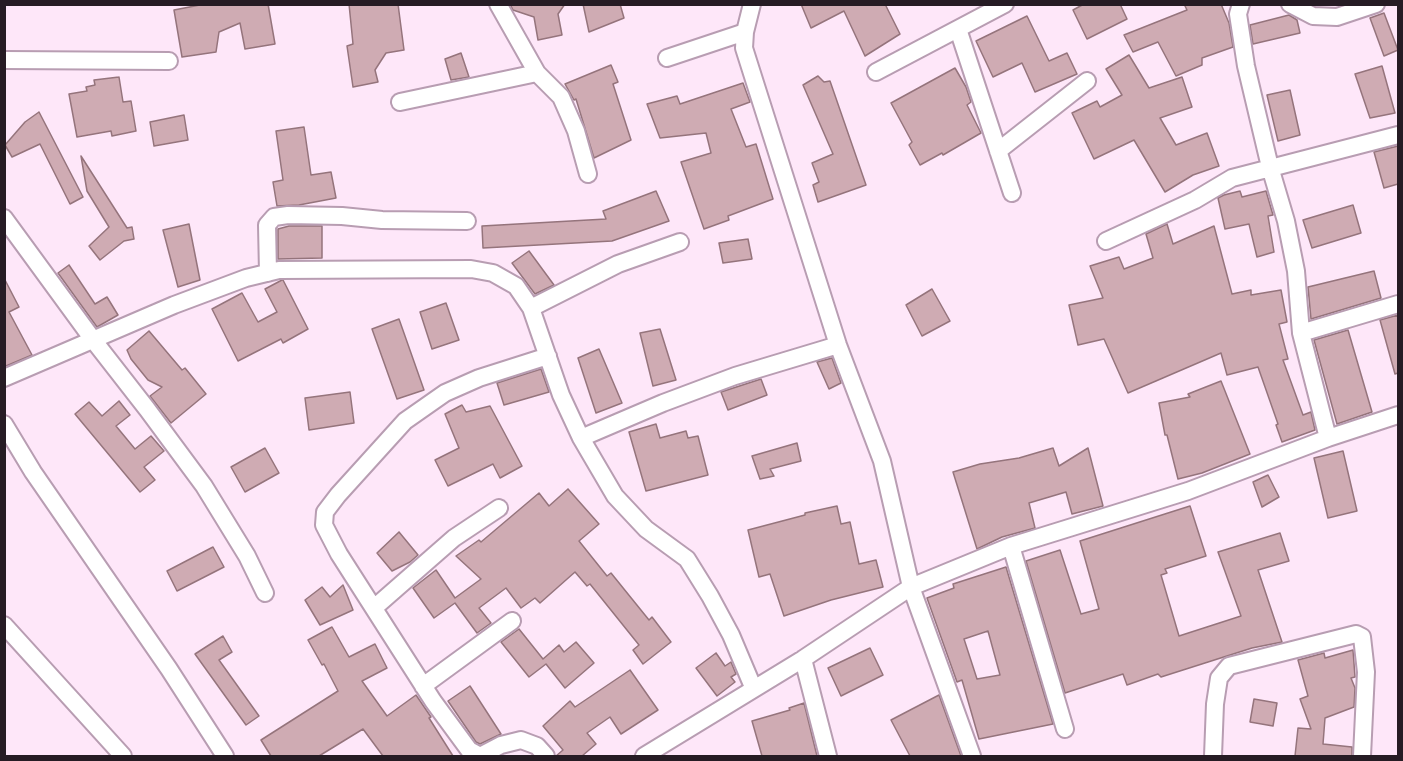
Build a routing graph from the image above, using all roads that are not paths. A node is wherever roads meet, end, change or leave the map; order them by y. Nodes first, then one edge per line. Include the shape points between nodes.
1 (498, 4) edge
2 (752, 4) edge
3 (1005, 4) edge
4 (1241, 4) edge
5 (1290, 4) edge
6 (1376, 4) edge
7 (958, 29) junction
8 (745, 32) junction
9 (668, 58) dead end
10 (4, 60) edge
11 (169, 61) dead end
12 (876, 72) dead end
13 (537, 73) junction
14 (1087, 81) dead end
15 (399, 102) dead end
16 (1398, 135) edge
17 (998, 151) junction
18 (1270, 167) junction
19 (588, 174) dead end
20 (1012, 193) dead end
21 (4, 218) edge
22 (467, 221) dead end
23 (1106, 241) dead end
24 (680, 242) dead end
25 (268, 273) junction
26 (1398, 304) edge
27 (531, 308) junction
28 (1301, 333) junction
29 (94, 340) junction
30 (838, 345) junction
31 (548, 356) junction
32 (4, 378) edge
33 (1398, 415) edge
34 (4, 424) edge
35 (581, 438) junction
36 (1328, 438) junction
37 (499, 508) dead end
38 (1011, 546) junction
39 (911, 587) junction
40 (265, 593) dead end
41 (374, 608) junction
42 (512, 621) dead end
43 (4, 625) edge
44 (803, 659) junction
45 (423, 686) junction
46 (753, 687) junction
47 (1065, 729) dead end
48 (123, 756) edge
49 (225, 756) edge
50 (546, 756) edge
51 (644, 756) edge
52 (828, 756) edge
53 (972, 756) edge
54 (1213, 756) edge
55 (1362, 756) edge

1 - 13 street
2 - 8 street
3 - 7 street
4 - 18 street via 1238,15 1246,66
5 - 6 street via 1313,16 1337,17
7 - 12 street
7 - 17 street
8 - 9 street
8 - 30 street via 744,48
10 - 11 street
13 - 15 street
13 - 19 street via 561,97
14 - 17 street
16 - 18 street
17 - 20 street
18 - 23 street via 1232,178 1196,200
18 - 28 street via 1296,271
21 - 29 street
22 - 25 street via 274,217 267,225
24 - 27 street via 618,264
25 - 27 street via 471,269 493,273 516,286
25 - 29 street via 174,304
26 - 28 street
27 - 31 street
28 - 36 street
29 - 32 street
29 - 40 street via 204,486
30 - 35 street via 735,376
30 - 39 street via 882,461
31 - 35 street
31 - 41 street via 445,393 405,422 325,512 324,525
33 - 36 street
34 - 49 street
35 - 46 street via 615,496 646,528 687,560 731,635
36 - 38 street via 1188,491
37 - 41 street via 454,538
38 - 39 street
38 - 47 street
39 - 44 street
39 - 53 street
41 - 45 street
42 - 45 street
43 - 48 street
44 - 46 street
44 - 52 street
45 - 50 street via 469,750 480,756 521,740 537,746
46 - 51 street
54 - 55 street via 1219,678 1229,666 1356,634 1362,637 1366,672

